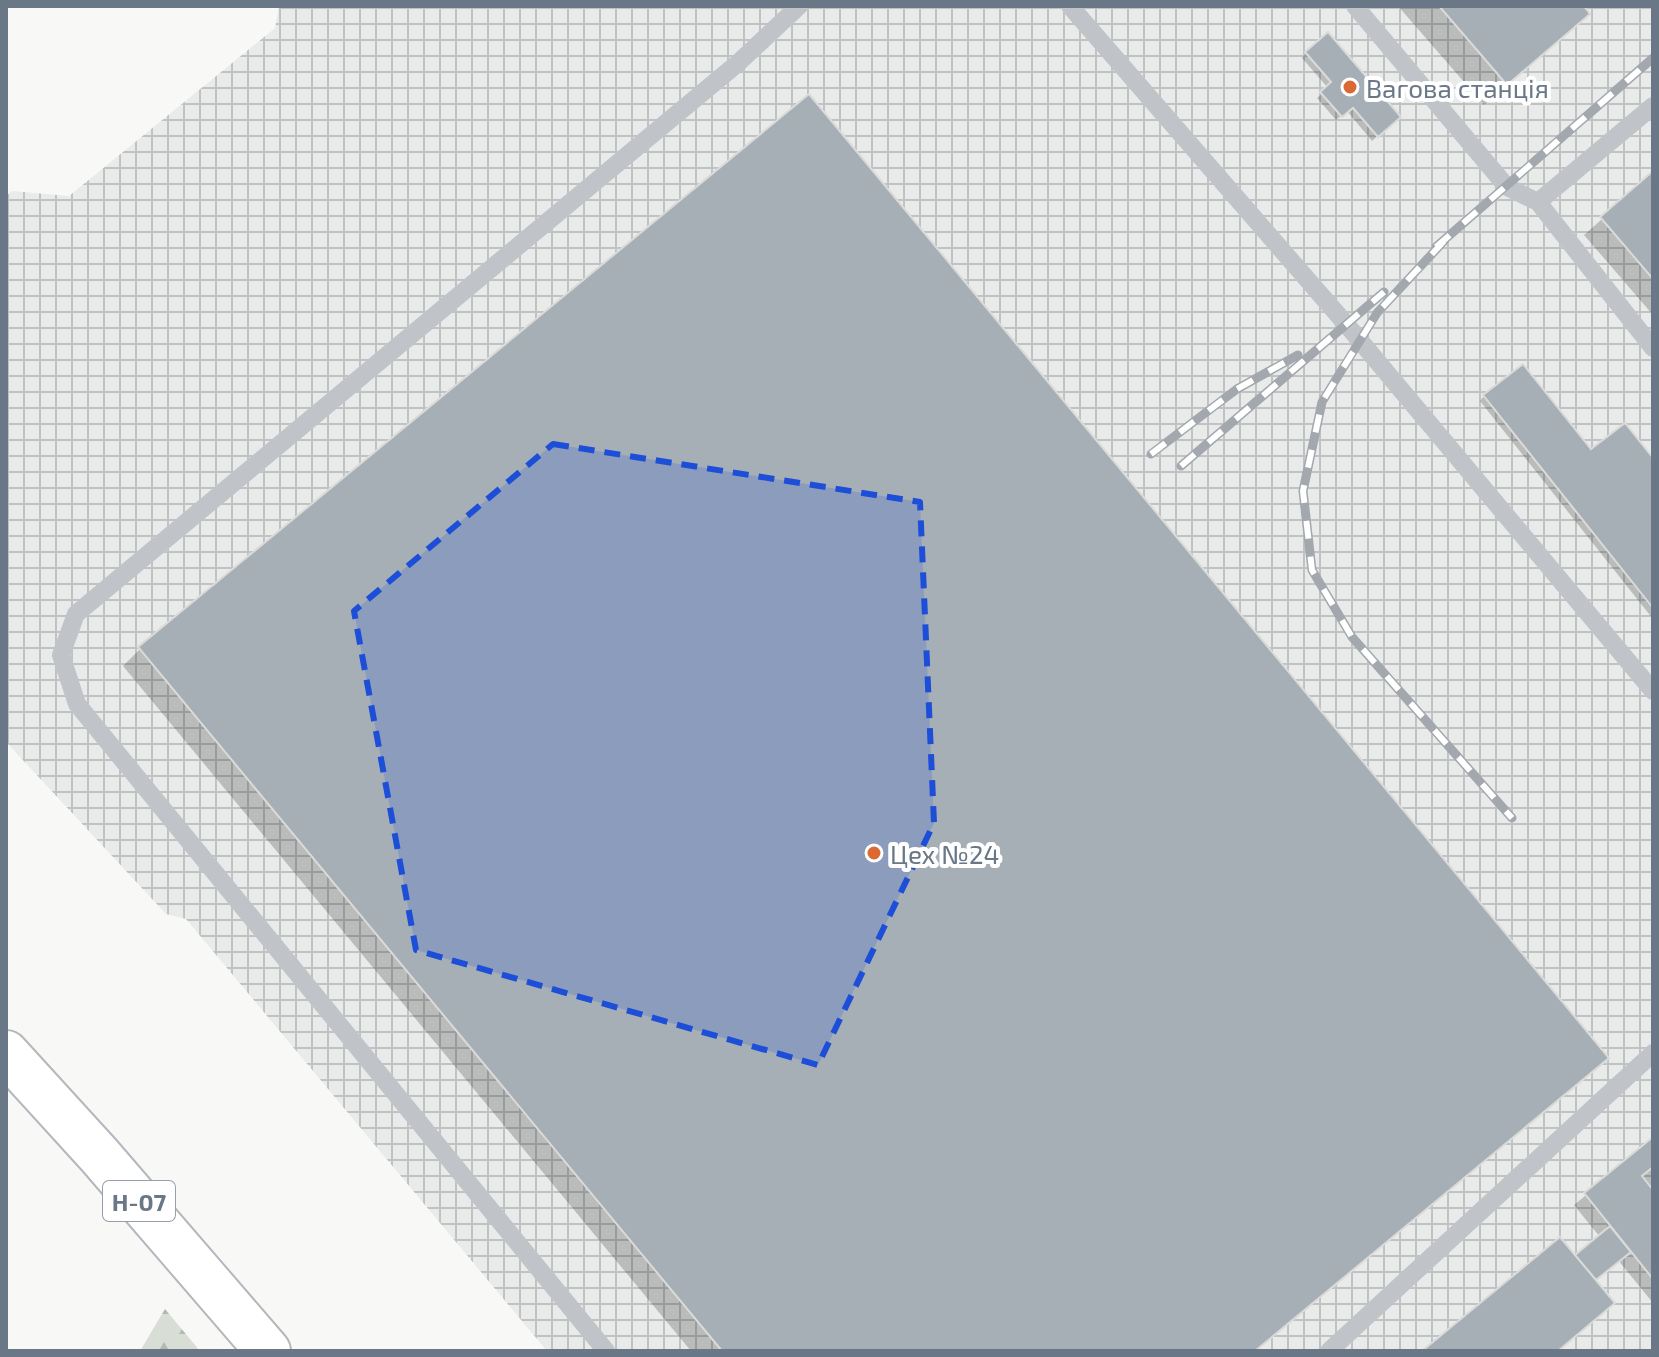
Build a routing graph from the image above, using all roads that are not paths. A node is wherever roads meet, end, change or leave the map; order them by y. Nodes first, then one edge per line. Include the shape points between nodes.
1 (799, 6) edge
2 (1070, 6) edge
3 (1355, 6) edge
4 (1653, 106) edge
5 (1538, 202) junction
6 (1653, 348) edge
7 (1653, 691) edge
8 (6, 1053) edge
9 (1653, 1053) edge
10 (268, 1351) edge
11 (606, 1351) edge
12 (1329, 1351) edge

1 - 11 lane via 738,63 76,614 61,655 77,704
2 - 7 lane via 1346,324
3 - 5 lane via 1507,187
4 - 5 lane
5 - 6 lane
8 - 10 main road, Н-07
9 - 12 lane

